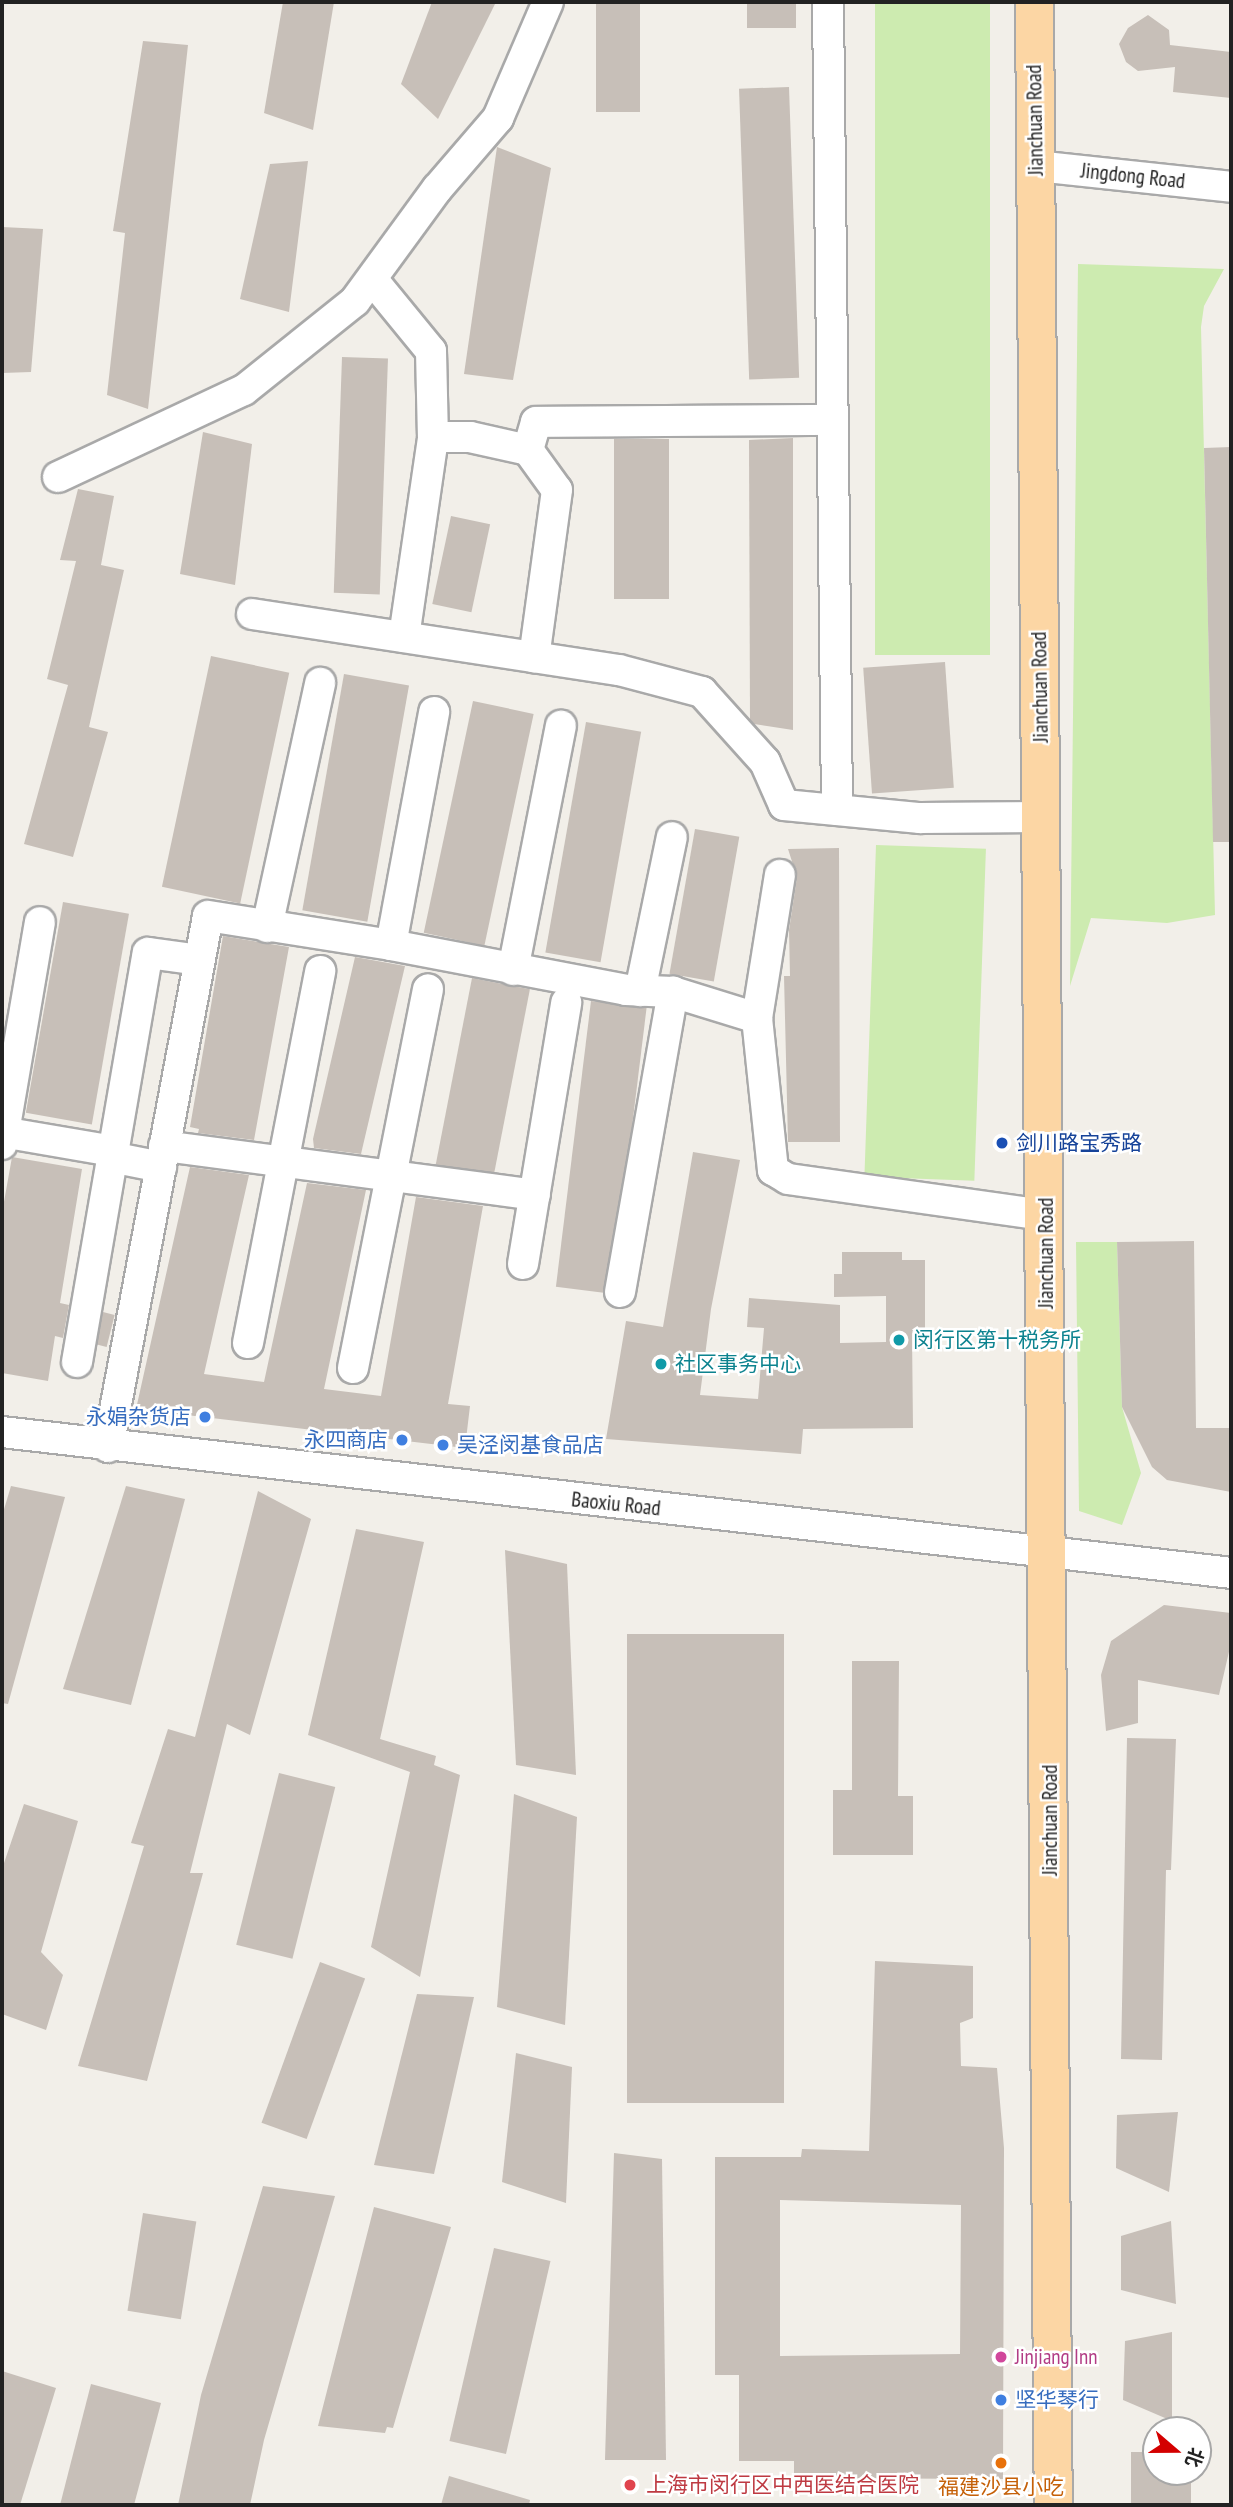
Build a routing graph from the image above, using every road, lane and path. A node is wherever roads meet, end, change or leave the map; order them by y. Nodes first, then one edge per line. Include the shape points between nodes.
1 (548, 2) edge
2 (828, 2) edge
3 (1034, 2) edge
4 (1035, 166) junction
5 (1231, 187) edge
6 (372, 279) junction
7 (832, 420) junction
8 (433, 437) junction
9 (528, 450) junction
10 (58, 477) dead end
11 (252, 614) dead end
12 (404, 637) junction
13 (534, 657) junction
14 (320, 683) dead end
15 (434, 712) dead end
16 (561, 726) dead end
17 (837, 810) junction
18 (1042, 817) junction
19 (673, 836) dead end
20 (780, 875) dead end
21 (40, 922) dead end
22 (267, 927) junction
23 (391, 945) junction
24 (199, 960) junction
25 (513, 970) junction
26 (320, 971) dead end
27 (428, 989) dead end
28 (640, 991) junction
29 (673, 992) junction
30 (566, 1003) dead end
31 (757, 1018) junction
32 (2, 1136) edge
33 (113, 1154) junction
34 (163, 1156) junction
35 (282, 1162) junction
36 (390, 1178) junction
37 (535, 1195) junction
38 (1045, 1215) junction
39 (523, 1264) dead end
40 (620, 1292) dead end
41 (248, 1343) dead end
42 (77, 1362) dead end
43 (353, 1368) dead end
44 (2, 1432) edge
45 (108, 1447) junction
46 (1049, 1552) junction
47 (1231, 1573) edge
48 (1053, 2505) edge

1 - 6 street via 498,118 437,189
2 - 7 street
3 - 4 main road, Jianchuan Road
4 - 5 street, Jingdong Road
4 - 18 main road, Jianchuan Road
6 - 8 street via 431,351
6 - 10 street via 355,301 244,390
7 - 9 street via 536,422
7 - 17 street
8 - 9 street via 470,437
8 - 12 street
9 - 13 street via 557,490
11 - 12 street
12 - 13 street
13 - 17 street via 619,670 702,692 765,762 784,805
14 - 22 street
15 - 23 street
16 - 25 street
17 - 18 street via 920,818
18 - 38 main road, Jianchuan Road
19 - 28 street
20 - 31 street
21 - 32 street
22 - 23 street
22 - 24 street via 208,916
23 - 25 street
24 - 33 street via 148,953
24 - 34 street
25 - 28 street
26 - 35 street
27 - 36 street
28 - 29 street
29 - 31 street
29 - 40 street
30 - 37 street
31 - 38 street via 774,1170 788,1178
32 - 33 street
33 - 34 street
33 - 42 street
34 - 35 street
34 - 45 street
35 - 36 street
35 - 41 street
36 - 37 street
36 - 43 street
37 - 39 street
38 - 46 main road, Jianchuan Road
44 - 45 street, Baoxiu Road
45 - 46 street, Baoxiu Road
46 - 47 street, Baoxiu Road
46 - 48 main road, Jianchuan Road

